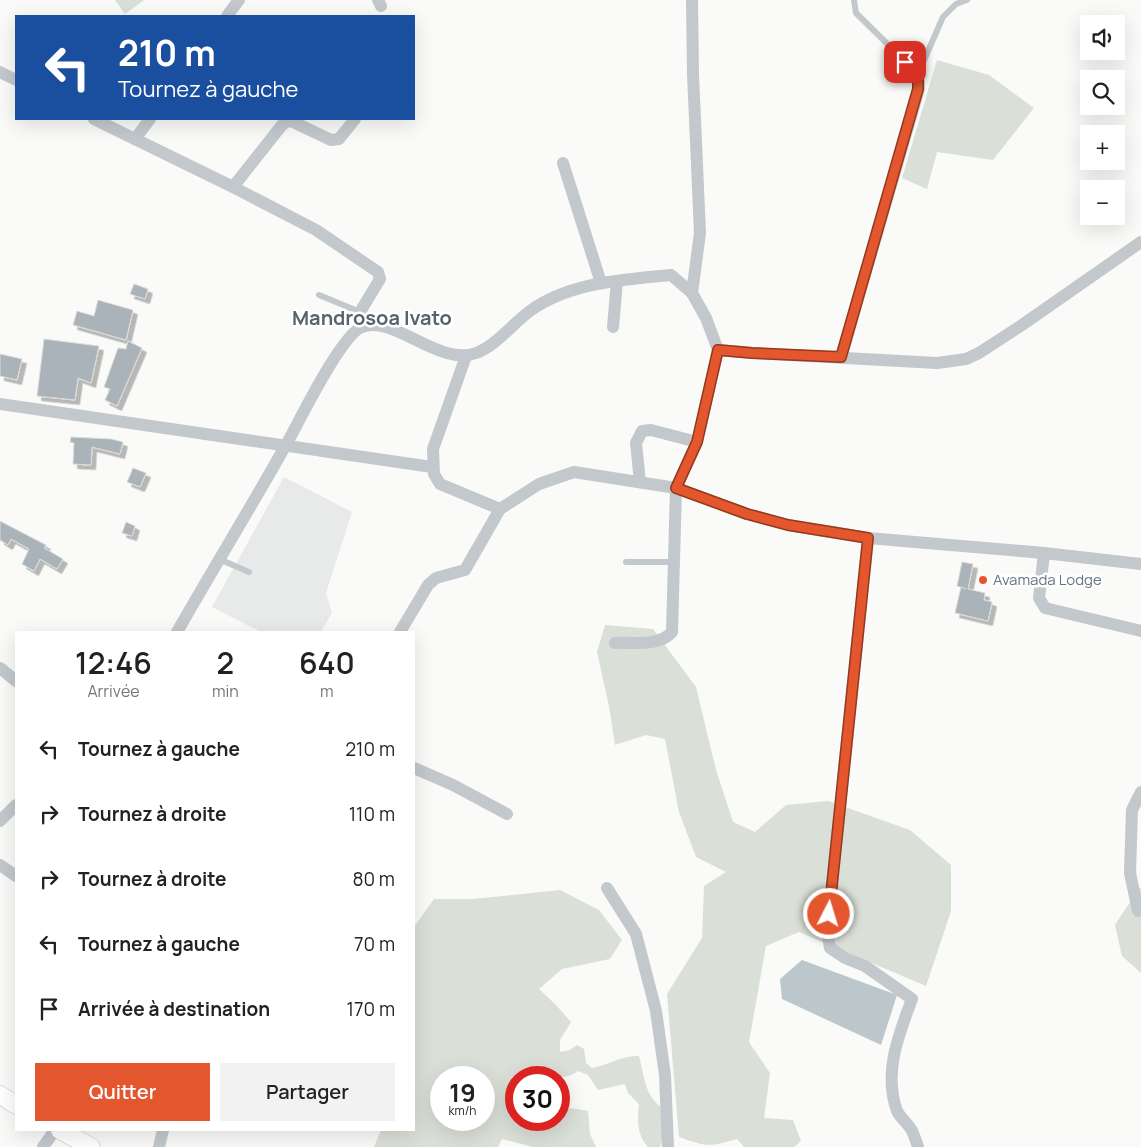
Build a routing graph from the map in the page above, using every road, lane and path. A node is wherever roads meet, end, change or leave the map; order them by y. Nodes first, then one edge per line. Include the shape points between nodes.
1 (240, 0) edge
2 (692, 0) edge
3 (854, 0) edge
4 (967, 0) edge
5 (228, 15) edge
6 (0, 72) edge
7 (918, 74) junction
8 (15, 80) edge
9 (96, 120) edge
10 (149, 120) edge
11 (289, 120) edge
12 (289, 120) edge
13 (354, 120) edge
14 (135, 139) junction
15 (563, 163) dead end
16 (233, 187) junction
17 (1141, 242) edge
18 (617, 281) junction
19 (601, 283) junction
20 (692, 293) junction
21 (319, 295) dead end
22 (360, 312) junction
23 (362, 327) junction
24 (613, 327) dead end
25 (718, 350) junction
26 (466, 356) junction
27 (841, 357) junction
28 (0, 404) edge
29 (697, 442) junction
30 (286, 444) junction
31 (432, 467) junction
32 (640, 482) junction
33 (676, 488) junction
34 (500, 509) junction
35 (868, 538) junction
36 (1044, 553) junction
37 (219, 559) junction
38 (626, 562) dead end
39 (674, 562) junction
40 (1141, 564) edge
41 (249, 572) dead end
42 (178, 631) edge
43 (401, 631) edge
44 (1141, 632) edge
45 (615, 643) dead end
46 (0, 668) edge
47 (15, 681) edge
48 (415, 768) edge
49 (1141, 792) edge
50 (15, 806) edge
51 (507, 814) dead end
52 (0, 821) edge
53 (0, 865) edge
54 (15, 875) edge
55 (607, 888) dead end
56 (1138, 911) dead end
57 (0, 1096) edge
58 (15, 1104) edge
59 (55, 1131) edge
60 (62, 1131) edge
61 (163, 1131) edge
62 (43, 1147) edge
63 (90, 1147) edge
64 (159, 1147) edge
65 (668, 1147) edge
66 (918, 1147) edge

1 - 5 street
2 - 20 street via 700,234
3 - 7 lane via 856,13
4 - 7 lane via 956,4 943,16
6 - 8 street
7 - 27 street via 918,89
9 - 14 street
10 - 14 street
11 - 16 street
12 - 13 street via 331,140 339,139
14 - 16 street
15 - 19 street
16 - 22 street via 316,230 378,272 380,279
17 - 27 street via 1022,325 966,359 937,363
18 - 19 street
18 - 20 street via 671,275
18 - 24 street
19 - 26 street via 564,293 531,310 492,343
20 - 25 street
21 - 22 lane
22 - 23 street
23 - 26 street via 378,325 450,354
23 - 30 street via 347,340 331,363
25 - 27 street
25 - 29 street
26 - 31 street via 433,448
28 - 30 street
29 - 32 street via 651,430 642,431 636,443
29 - 33 street
30 - 31 street
30 - 37 street
31 - 34 street via 440,484
32 - 33 street
32 - 34 street via 574,472 539,484
33 - 35 street via 788,525
33 - 39 street
34 - 43 street via 465,570 436,578 428,584
35 - 36 street
35 - 66 street via 827,932 830,948 865,966 912,999 898,1034 892,1062 892,1087 897,1112 913,1132
36 - 40 street
36 - 44 street via 1039,598 1045,608
37 - 41 lane
37 - 42 street
38 - 39 lane
39 - 45 street via 672,632 655,642
46 - 47 street
48 - 51 street
49 - 56 street via 1132,810 1130,872
50 - 52 street
53 - 54 street
55 - 65 street via 636,934 656,1011
57 - 58 main road
59 - 62 street
60 - 63 main road
61 - 64 street

